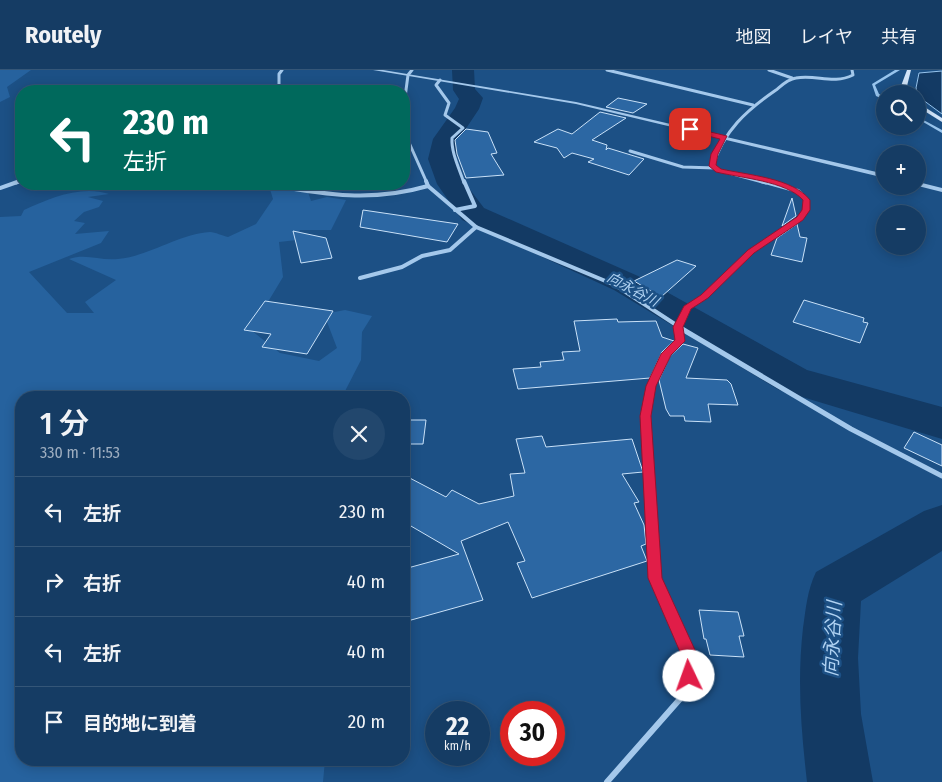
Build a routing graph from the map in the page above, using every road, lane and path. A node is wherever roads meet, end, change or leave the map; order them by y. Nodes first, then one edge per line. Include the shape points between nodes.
1 (282, 70) edge
2 (375, 70) edge
3 (412, 70) edge
4 (607, 70) edge
5 (769, 70) edge
6 (852, 70) edge
7 (909, 70) edge
8 (408, 76) junction
9 (792, 78) junction
10 (442, 81) junction
11 (279, 85) edge
12 (407, 85) edge
13 (904, 85) edge
14 (753, 105) junction
15 (926, 110) edge
16 (942, 120) edge
17 (724, 138) junction
18 (410, 145) edge
19 (630, 151) dead end
20 (715, 168) junction
21 (876, 174) edge
22 (15, 183) edge
23 (428, 186) junction
24 (926, 186) edge
25 (0, 188) edge
26 (299, 190) edge
27 (410, 190) edge
28 (410, 190) edge
29 (942, 190) edge
30 (455, 210) junction
31 (476, 227) junction
32 (360, 278) dead end
33 (678, 327) junction
34 (942, 476) edge
35 (607, 782) edge

1 - 11 street via 278,74
2 - 8 street
3 - 8 street
4 - 14 street
5 - 9 street
6 - 9 street via 853,75 844,80
7 - 13 main road
8 - 10 street
8 - 12 street
9 - 14 street
10 - 17 street via 576,103
10 - 30 street via 436,86 449,103 445,115 463,128 452,138 451,150 460,162 464,182 475,199 475,206
14 - 17 street
15 - 16 main road
17 - 20 street via 715,154
17 - 21 street
18 - 23 street
19 - 20 street via 683,167
20 - 33 street via 798,191 807,200 806,210 800,218 751,252 687,308
22 - 25 street
23 - 27 street
23 - 30 street
24 - 29 street
26 - 28 street via 369,199
30 - 31 street
31 - 32 street via 450,250 422,256 402,267
31 - 33 street via 615,284
33 - 34 street via 851,429
33 - 35 street via 680,341 666,354 651,386 646,416 655,578 692,661 687,692

